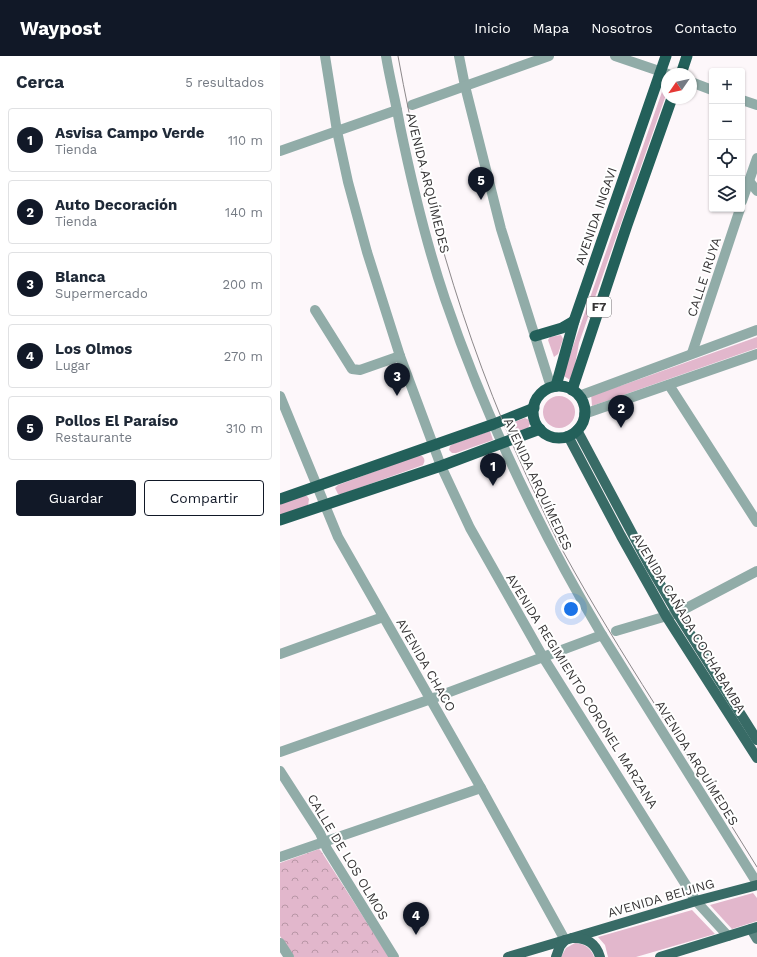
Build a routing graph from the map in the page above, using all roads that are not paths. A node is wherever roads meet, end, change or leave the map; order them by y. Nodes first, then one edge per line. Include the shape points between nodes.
1 (325, 56) edge
2 (386, 56) edge
3 (459, 56) edge
4 (549, 56) edge
5 (615, 56) edge
6 (666, 56) edge
7 (687, 56) edge
8 (665, 68) edge
9 (683, 68) edge
10 (661, 72) edge
11 (661, 81) edge
12 (697, 84) edge
13 (465, 86) junction
14 (709, 89) edge
15 (745, 101) edge
16 (412, 104) dead end
17 (670, 104) edge
18 (757, 105) edge
19 (397, 110) junction
20 (337, 131) junction
21 (280, 151) edge
22 (757, 158) edge
23 (749, 181) junction
24 (757, 191) edge
25 (745, 192) edge
26 (739, 212) edge
27 (315, 310) dead end
28 (574, 321) junction
29 (757, 330) edge
30 (535, 336) junction
31 (692, 353) junction
32 (757, 354) edge
33 (400, 356) junction
34 (669, 385) junction
35 (554, 387) junction
36 (576, 393) junction
37 (280, 396) edge
38 (534, 408) junction
39 (584, 414) junction
40 (494, 424) junction
41 (540, 429) junction
42 (572, 433) junction
43 (503, 443) junction
44 (434, 445) junction
45 (441, 466) junction
46 (317, 486) junction
47 (280, 499) edge
48 (324, 505) junction
49 (280, 520) edge
50 (757, 522) edge
51 (757, 571) edge
52 (677, 613) junction
53 (666, 616) junction
54 (383, 617) junction
55 (616, 631) dead end
56 (602, 635) junction
57 (280, 654) edge
58 (543, 657) junction
59 (431, 699) junction
60 (757, 740) edge
61 (280, 752) edge
62 (757, 758) edge
63 (280, 771) edge
64 (481, 788) junction
65 (323, 842) junction
66 (280, 857) edge
67 (757, 884) edge
68 (696, 901) junction
69 (754, 928) edge
70 (728, 936) junction
71 (568, 939) junction
72 (757, 939) edge
73 (280, 943) edge
74 (289, 957) edge
75 (394, 957) edge
76 (508, 957) edge
77 (556, 957) edge
78 (600, 957) edge
79 (660, 957) edge

1 - 20 street, AVENIDA REGIMIENTO CORONEL MARZANA
2 - 19 street, AVENIDA ARQUÍMEDES
3 - 13 street
4 - 13 street
5 - 10 street
6 - 8 highway, AVENIDA INGAVI
7 - 9 highway
11 - 28 highway, AVENIDA INGAVI
12 - 14 street
13 - 16 street
13 - 30 street via 502,229
15 - 18 street
17 - 36 highway, F7 via 627,224
19 - 20 street
19 - 40 street, AVENIDA ARQUÍMEDES via 426,237 445,298
20 - 21 street
20 - 33 street, AVENIDA REGIMIENTO CORONEL MARZANA via 367,252
22 - 23 street
23 - 24 street
23 - 25 street
26 - 31 street, CALLE IRUYA
27 - 33 street via 352,369 360,370
28 - 30 highway via 562,328
28 - 35 highway, AVENIDA INGAVI
29 - 31 street
30 - 35 street
31 - 36 street
32 - 34 street
33 - 44 street, AVENIDA REGIMIENTO CORONEL MARZANA
34 - 39 street
34 - 50 street
35 - 36 highway via 564,387
35 - 38 highway via 545,390 539,396
36 - 39 highway via 584,406
37 - 46 street, AVENIDA CHACO
38 - 40 highway
38 - 41 highway via 534,420
39 - 42 highway via 582,423
40 - 43 street, AVENIDA ARQUÍMEDES
40 - 44 highway
41 - 42 highway via 552,437
41 - 43 highway
42 - 52 main road, AVENIDA CAÑADA COCHABAMBA
42 - 53 main road, AVENIDA CAÑADA COCHABAMBA via 621,536
43 - 45 highway
43 - 56 street, AVENIDA ARQUÍMEDES via 556,554
44 - 45 street, AVENIDA REGIMIENTO CORONEL MARZANA
44 - 46 highway
45 - 48 highway
45 - 58 street, AVENIDA REGIMIENTO CORONEL MARZANA via 470,528
46 - 47 highway
46 - 48 street, AVENIDA CHACO
48 - 49 highway
48 - 54 street, AVENIDA CHACO via 338,536
51 - 52 street
52 - 53 street
52 - 60 main road, AVENIDA CAÑADA COCHABAMBA
53 - 55 street
53 - 62 main road, AVENIDA CAÑADA COCHABAMBA
54 - 57 street
54 - 59 street, AVENIDA CHACO
56 - 58 street
56 - 67 street, AVENIDA ARQUÍMEDES
58 - 59 street
58 - 68 street, AVENIDA REGIMIENTO CORONEL MARZANA
59 - 61 street
59 - 64 street, AVENIDA CHACO
63 - 65 street, CALLE DE LOS OLMOS via 320,833
64 - 65 street
64 - 71 street, AVENIDA CHACO
65 - 66 street
65 - 75 street, CALLE DE LOS OLMOS
67 - 68 main road, AVENIDA BEIJING
68 - 70 street, AVENIDA REGIMIENTO CORONEL MARZANA
68 - 71 main road, AVENIDA BEIJING
69 - 70 main road
69 - 72 main road
70 - 79 main road
71 - 76 main road, AVENIDA BEIJING
71 - 77 main road via 560,946
71 - 78 main road via 586,939 598,949
73 - 74 street

